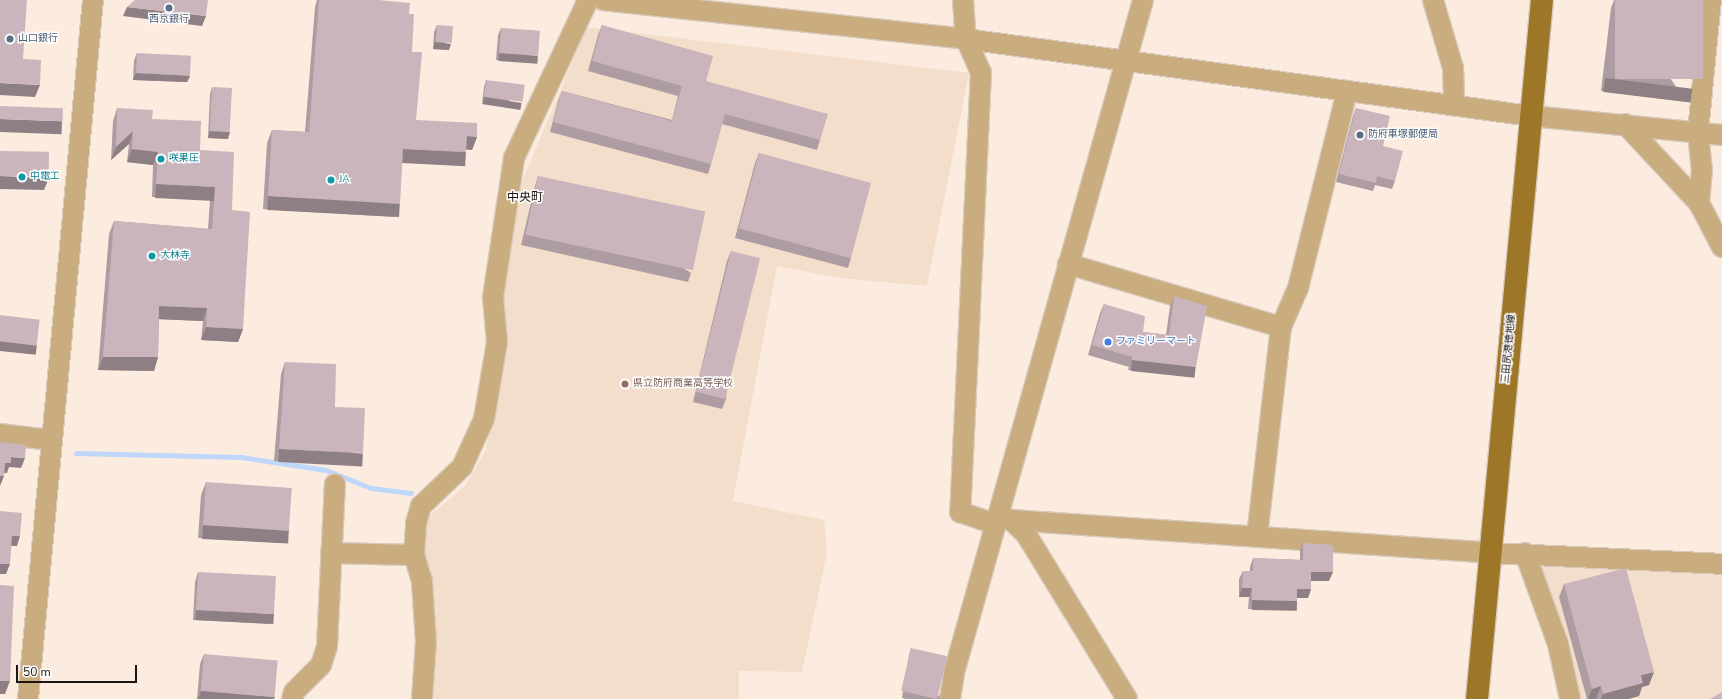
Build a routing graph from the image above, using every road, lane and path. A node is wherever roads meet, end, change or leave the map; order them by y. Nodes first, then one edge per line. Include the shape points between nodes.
1 (93, 0) edge
2 (588, 0) edge
3 (603, 0) edge
4 (963, 0) edge
5 (1143, 0) edge
6 (1433, 0) edge
7 (1542, 0) edge
8 (1711, 0) edge
9 (685, 4) edge
10 (966, 40) junction
11 (1126, 60) junction
12 (1347, 91) junction
13 (1454, 105) junction
14 (1531, 116) junction
15 (1626, 124) junction
16 (1698, 132) junction
17 (1722, 135) edge
18 (1699, 203) junction
19 (1722, 247) edge
20 (1068, 264) junction
21 (1281, 327) junction
22 (0, 434) edge
23 (51, 440) junction
24 (335, 484) dead end
25 (1001, 520) junction
26 (1257, 537) junction
27 (332, 553) junction
28 (1491, 553) junction
29 (1525, 554) junction
30 (414, 555) junction
31 (1722, 564) edge
32 (28, 699) edge
33 (292, 699) edge
34 (422, 699) edge
35 (950, 699) edge
36 (1127, 699) edge
37 (1477, 699) edge
38 (1570, 699) edge

1 - 23 street
2 - 30 street via 514,158 493,297 497,342 484,419 462,467 452,481 421,506
3 - 9 street
4 - 10 street
5 - 11 street
6 - 13 street via 1453,68
7 - 14 main road, 三田尻港徳地線
8 - 16 street
9 - 10 street
10 - 11 street
10 - 25 street via 981,72 960,512
11 - 12 street
11 - 20 street
12 - 13 street
12 - 21 street via 1298,288
13 - 14 street
14 - 15 street
14 - 28 main road, 三田尻港徳地線
15 - 16 street
15 - 18 street
16 - 17 street
16 - 18 street via 1702,171
18 - 19 street
20 - 21 street
20 - 25 street
21 - 26 street
22 - 23 street
23 - 32 street
24 - 27 street
25 - 26 street
25 - 35 street
25 - 36 street via 1026,534
26 - 28 street
27 - 30 street
27 - 33 street via 327,646 321,665 294,692
28 - 29 street
28 - 37 main road, 三田尻港徳地線
29 - 31 street
29 - 38 street via 1558,644
30 - 34 street via 422,581 426,642

